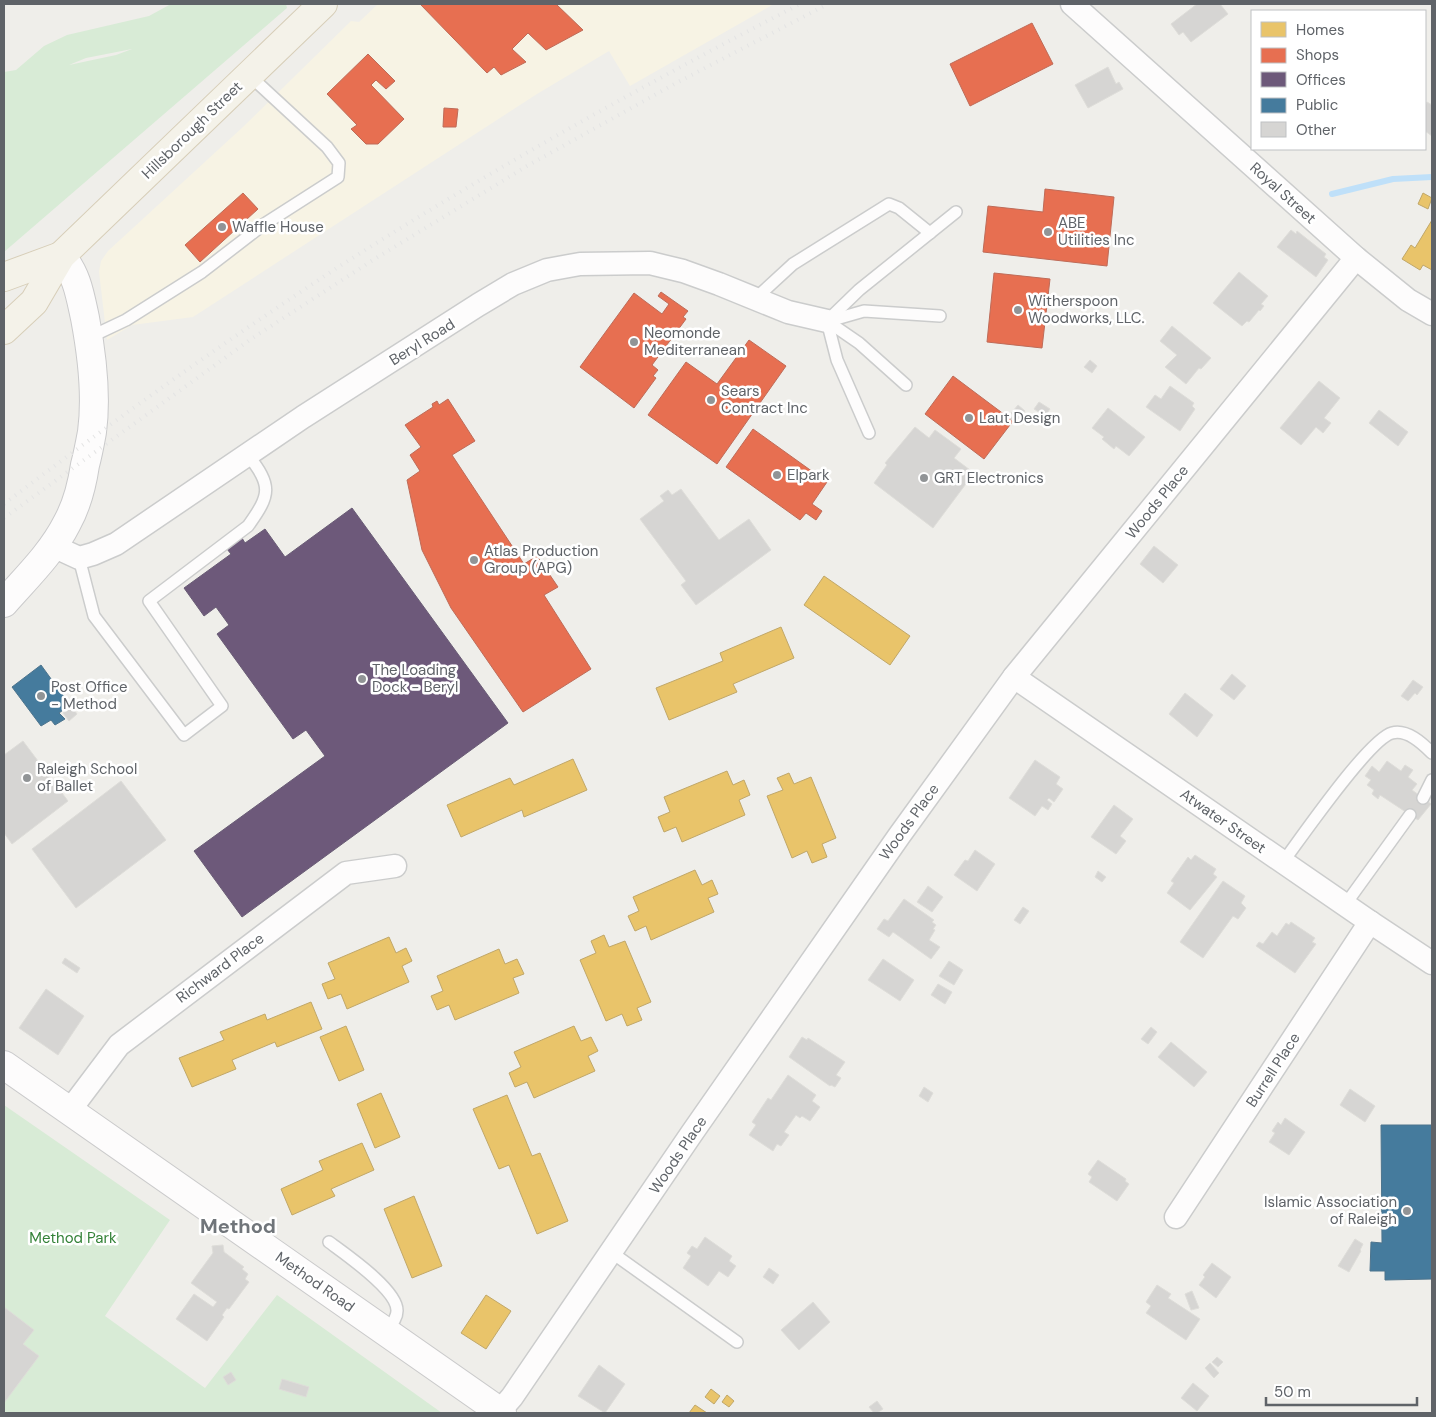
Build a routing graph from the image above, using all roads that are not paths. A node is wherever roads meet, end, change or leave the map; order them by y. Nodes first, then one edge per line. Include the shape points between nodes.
1 (323, 4) edge
2 (1072, 4) edge
3 (248, 75) junction
4 (956, 212) dead end
5 (930, 233) junction
6 (61, 256) junction
7 (1356, 258) junction
8 (4, 277) edge
9 (756, 298) junction
10 (1432, 314) edge
11 (940, 316) dead end
12 (827, 321) junction
13 (4, 330) edge
14 (88, 338) junction
15 (906, 385) dead end
16 (869, 433) dead end
17 (248, 455) junction
18 (53, 546) junction
19 (79, 558) junction
20 (4, 603) edge
21 (1014, 677) junction
22 (1432, 753) edge
23 (1432, 780) edge
24 (1423, 798) dead end
25 (1410, 815) dead end
26 (1283, 862) junction
27 (395, 866) dead end
28 (1346, 906) junction
29 (1370, 922) junction
30 (1432, 963) edge
31 (4, 1065) edge
32 (70, 1110) junction
33 (1176, 1217) dead end
34 (329, 1242) dead end
35 (611, 1252) junction
36 (386, 1332) junction
37 (737, 1342) dead end
38 (500, 1413) edge

1 - 3 main road, Hillsborough Street
2 - 7 street, Royal Street
3 - 6 main road, Hillsborough Street
3 - 14 lane via 328,147 338,163 338,177 263,225 202,272 126,320
4 - 5 lane
5 - 9 lane via 890,204 793,264
5 - 12 lane via 859,290
6 - 8 main road, Hillsborough Street
6 - 13 main road, Hillsborough Street via 34,302
6 - 14 street via 74,274
7 - 10 street, Royal Street via 1408,300
7 - 21 street, Woods Place
9 - 12 street, Beryl Road via 788,312
9 - 17 street, Beryl Road via 683,271 650,263 580,264 547,270 513,284
11 - 12 lane via 864,311
12 - 15 lane via 859,343
12 - 16 lane via 837,360
14 - 18 street via 93,375 92,432 82,485 68,522
17 - 19 street, Beryl Road via 116,544
17 - 19 lane via 264,478 267,495 259,511 248,526 149,600 222,706 184,735 94,616
18 - 19 street
18 - 20 street
21 - 26 street, Atwater Street
21 - 35 street, Woods Place via 899,836
22 - 26 lane via 1402,732 1391,733 1379,741 1361,759
23 - 24 lane
25 - 28 lane
26 - 28 street, Atwater Street
27 - 32 street, Richward Place via 346,873 119,1045
28 - 29 street, Atwater Street
29 - 30 street, Atwater Street
29 - 33 street, Burrell Place
31 - 32 street, Method Road
32 - 36 street, Method Road
34 - 36 lane via 361,1265 395,1301 396,1317
35 - 37 lane
35 - 38 street, Woods Place
36 - 38 street, Method Road

